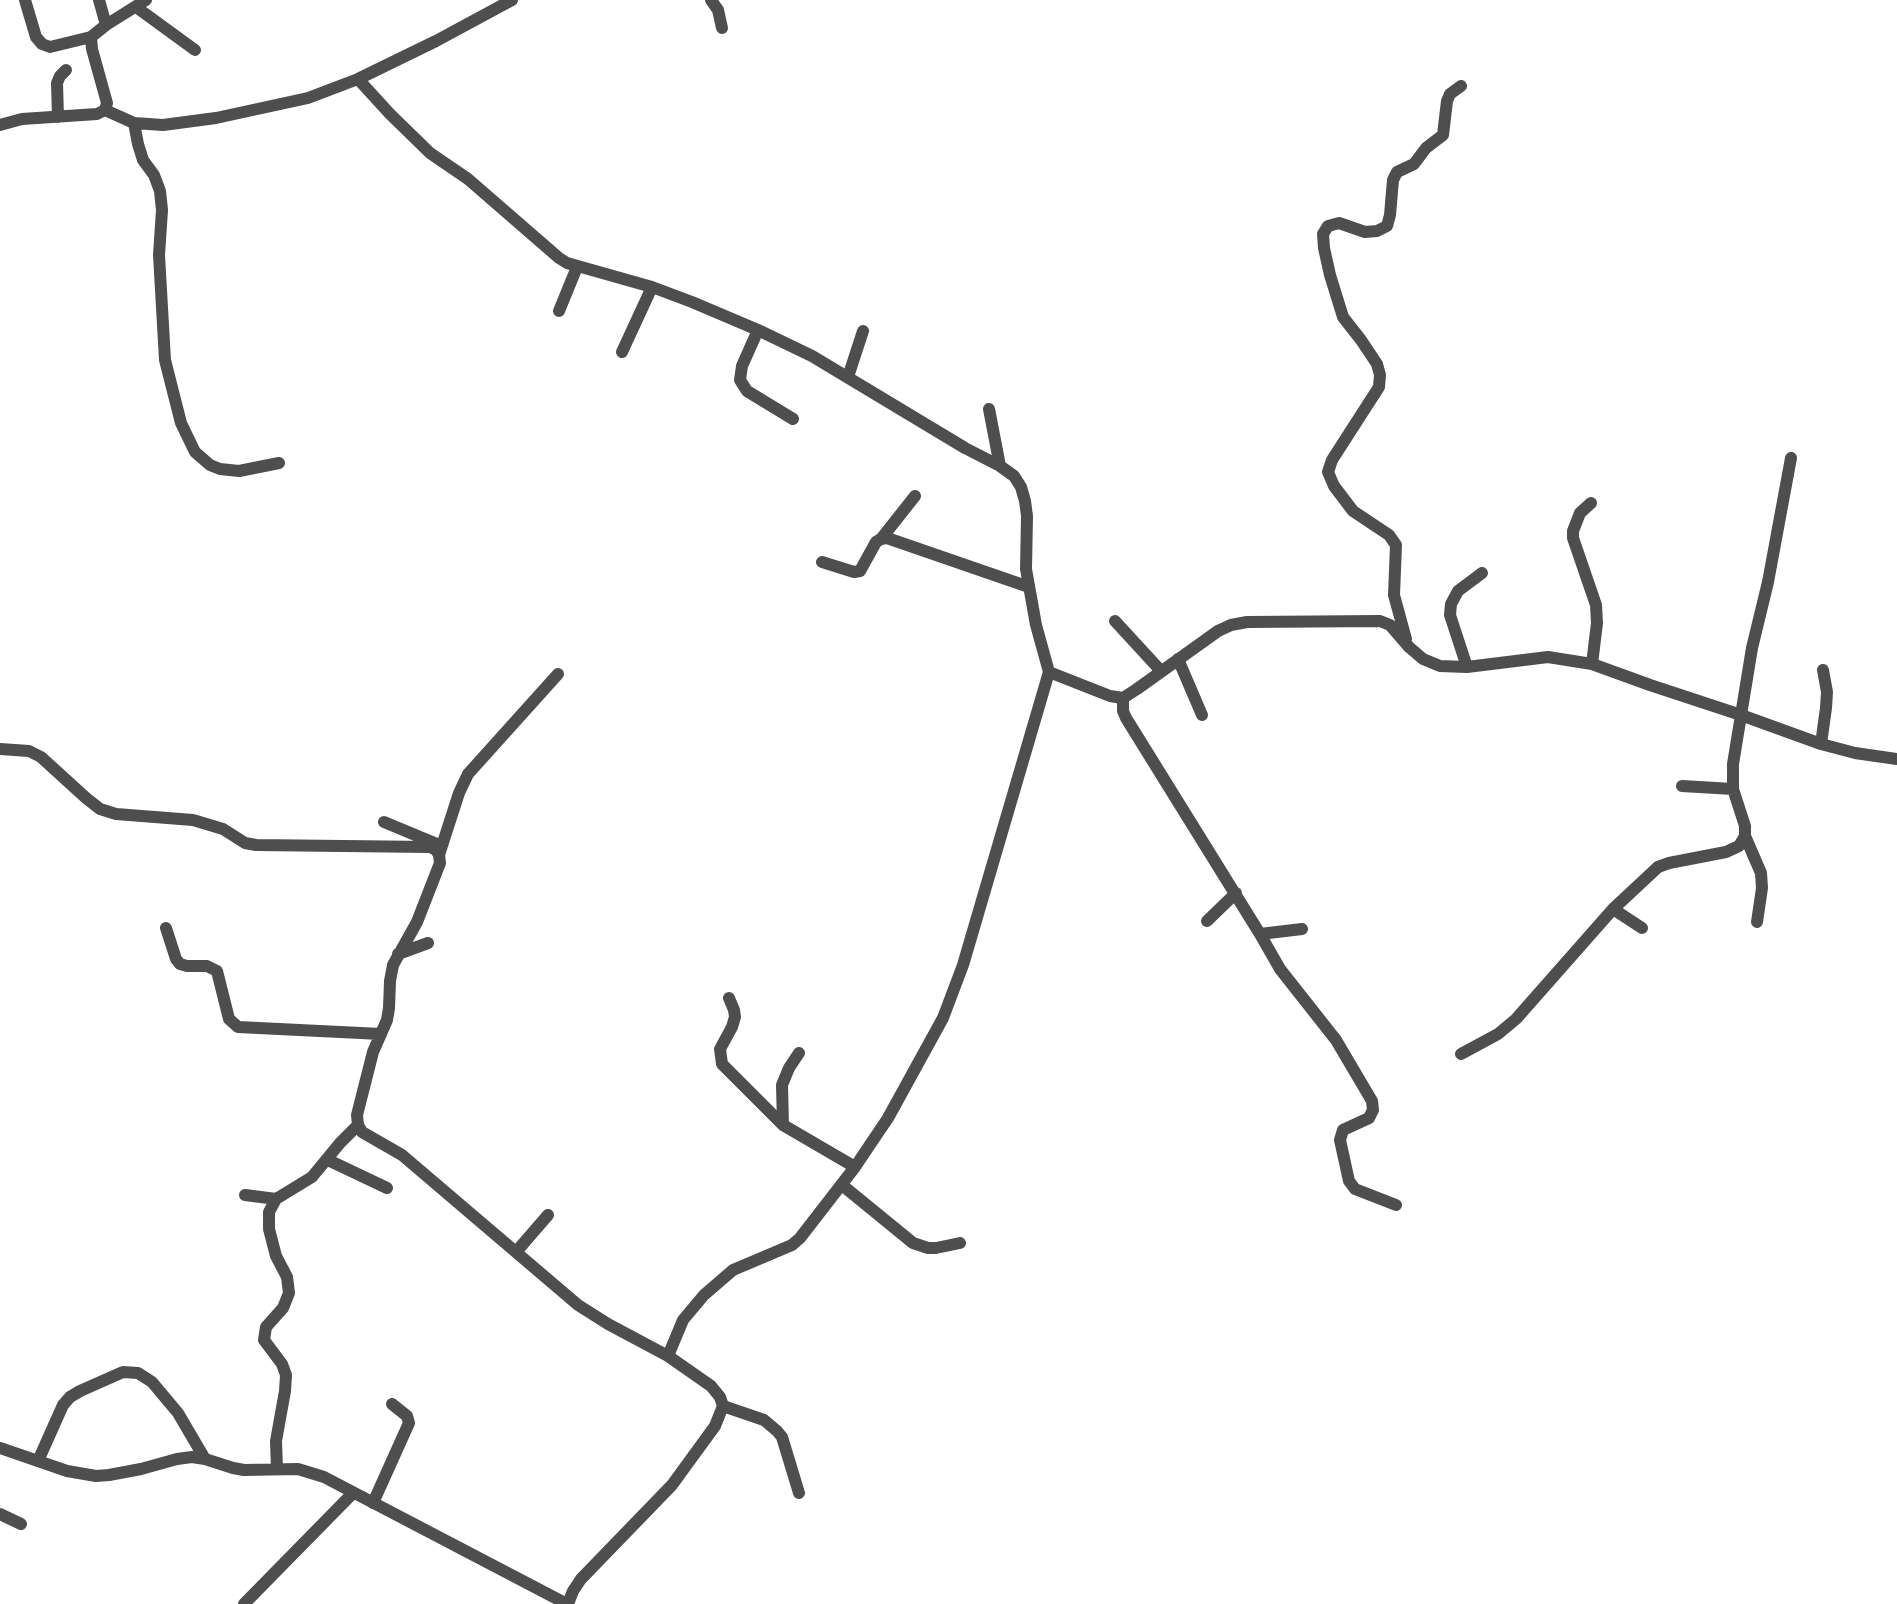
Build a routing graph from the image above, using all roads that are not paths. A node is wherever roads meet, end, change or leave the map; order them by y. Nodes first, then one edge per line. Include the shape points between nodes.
1 (25, 0) edge
2 (99, 0) edge
3 (512, 0) edge
4 (711, 0) edge
5 (141, 3) edge
6 (491, 5) edge
7 (106, 25) junction
8 (722, 28) dead end
9 (91, 37) junction
10 (194, 50) dead end
11 (66, 70) dead end
12 (358, 79) junction
13 (1461, 86) dead end
14 (104, 110) junction
15 (58, 116) junction
16 (134, 123) junction
17 (0, 124) edge
18 (577, 266) junction
19 (652, 287) junction
20 (559, 311) dead end
21 (758, 330) junction
22 (863, 331) dead end
23 (622, 352) dead end
24 (848, 377) junction
25 (989, 409) dead end
26 (792, 419) dead end
27 (1790, 458) dead end
28 (279, 463) dead end
29 (1000, 466) junction
30 (915, 496) dead end
31 (1591, 503) dead end
32 (881, 539) junction
33 (822, 562) dead end
34 (1482, 573) dead end
35 (1029, 587) junction
36 (1115, 621) dead end
37 (1408, 647) junction
38 (1178, 659) junction
39 (1592, 664) junction
40 (1467, 667) junction
41 (1823, 670) dead end
42 (1161, 671) junction
43 (1049, 672) junction
44 (558, 674) dead end
45 (1123, 698) junction
46 (1741, 714) junction
47 (1202, 715) dead end
48 (1821, 744) junction
49 (0, 749) edge
50 (1897, 759) edge
51 (1682, 786) dead end
52 (1733, 789) junction
53 (384, 822) dead end
54 (1745, 836) junction
55 (441, 850) junction
56 (1236, 893) junction
57 (1613, 909) junction
58 (1207, 921) dead end
59 (1757, 922) dead end
60 (166, 928) dead end
61 (1642, 928) dead end
62 (1302, 929) dead end
63 (1260, 934) junction
64 (428, 943) dead end
65 (398, 954) junction
66 (729, 998) dead end
67 (381, 1034) junction
68 (799, 1052) dead end
69 (1460, 1054) dead end
70 (358, 1125) junction
71 (783, 1126) junction
72 (328, 1160) junction
73 (855, 1167) junction
74 (842, 1185) junction
75 (387, 1188) dead end
76 (246, 1195) dead end
77 (276, 1199) junction
78 (1396, 1205) dead end
79 (548, 1216) dead end
80 (960, 1243) dead end
81 (516, 1252) junction
82 (668, 1356) junction
83 (392, 1404) dead end
84 (723, 1406) junction
85 (0, 1448) edge
86 (205, 1459) junction
87 (38, 1461) junction
88 (276, 1469) junction
89 (799, 1492) dead end
90 (353, 1493) junction
91 (373, 1503) junction
92 (0, 1514) edge
93 (21, 1524) dead end
94 (244, 1604) edge
95 (568, 1604) edge

1 - 9 street via 36,37 42,44 50,47
2 - 7 street
3 - 6 street
4 - 8 street via 718,10
5 - 7 street
5 - 10 street
6 - 12 street via 436,41
7 - 9 street
9 - 14 street via 107,103
11 - 15 street via 57,82
12 - 16 street via 308,98 264,109 163,124
12 - 18 street via 430,153 468,179 559,258
13 - 37 street via 1450,94 1447,101 1443,135 1426,148 1414,164 1397,172 1386,226 1365,232 1339,223 1328,226 1323,234 1330,275 1343,317 1377,364 1380,375 1380,387 1332,460 1328,472 1353,512 1389,535 1396,545 1394,595
14 - 15 street via 97,114
14 - 16 street
15 - 17 street
16 - 28 street via 143,160 160,191 159,255 165,360 181,424 194,452 220,469 239,471
18 - 19 street
18 - 20 street
19 - 21 street
19 - 23 street
21 - 24 street
21 - 26 street via 742,366 740,380 747,391
22 - 24 street
24 - 29 street
25 - 29 street
27 - 46 street
29 - 35 street via 1014,476 1025,501
30 - 32 street
31 - 39 street via 1580,513 1573,538 1596,605
32 - 33 street via 876,542 860,571
32 - 35 street via 887,538
34 - 40 street via 1458,591 1450,609
35 - 43 street
36 - 42 street
37 - 38 street via 1390,625 1380,621 1247,622 1218,631
37 - 40 street via 1423,659 1440,666
38 - 42 street
38 - 47 street
39 - 40 street via 1548,657
39 - 46 street
41 - 48 street via 1827,692
42 - 45 street
43 - 45 street
43 - 73 street via 963,965 943,1018 888,1118
44 - 55 street via 468,774
45 - 56 street via 1126,718
46 - 48 street
46 - 52 street via 1733,764
48 - 50 street
49 - 55 street via 29,752 41,757 100,809 116,814 193,820 223,829 245,843 256,845 430,847
51 - 52 street
52 - 54 street
53 - 55 street
54 - 57 street via 1739,846 1726,852 1668,862 1658,867
54 - 59 street via 1761,873
55 - 65 street via 440,863 417,922
56 - 58 street
56 - 63 street
57 - 61 street
57 - 69 street via 1516,1019 1498,1034
60 - 67 street via 180,964 207,966 217,971 229,1018 238,1027
62 - 63 street
63 - 78 street via 1280,969 1336,1040 1372,1101 1373,1110 1369,1118 1343,1130 1340,1140 1349,1181 1355,1189
64 - 65 street
65 - 67 street via 393,965 389,1008
66 - 71 street via 735,1017 720,1049 722,1064
67 - 70 street via 373,1052 357,1115
68 - 71 street via 782,1085
70 - 72 street
70 - 81 street via 362,1132 402,1155
71 - 73 street
72 - 75 street
72 - 77 street via 312,1177
73 - 74 street
74 - 80 street via 913,1243 936,1248
74 - 82 street via 812,1225 792,1245 733,1270 704,1295 683,1320
76 - 77 street
77 - 88 street via 269,1212 269,1229 276,1256 287,1277 289,1293 283,1308 266,1327 264,1340 286,1375 276,1441
79 - 81 street
81 - 82 street via 578,1304
82 - 84 street via 711,1386
83 - 91 street via 407,1416 409,1423
84 - 89 street via 764,1420 777,1431
84 - 95 street via 715,1426 672,1485 581,1579
85 - 87 street
86 - 87 street via 177,1459 109,1476 67,1471
86 - 87 street via 178,1413 152,1382 138,1373 124,1372 70,1397 63,1405
86 - 88 street via 233,1468
88 - 90 street via 310,1472
90 - 91 street
90 - 94 street
91 - 95 street
92 - 93 street

